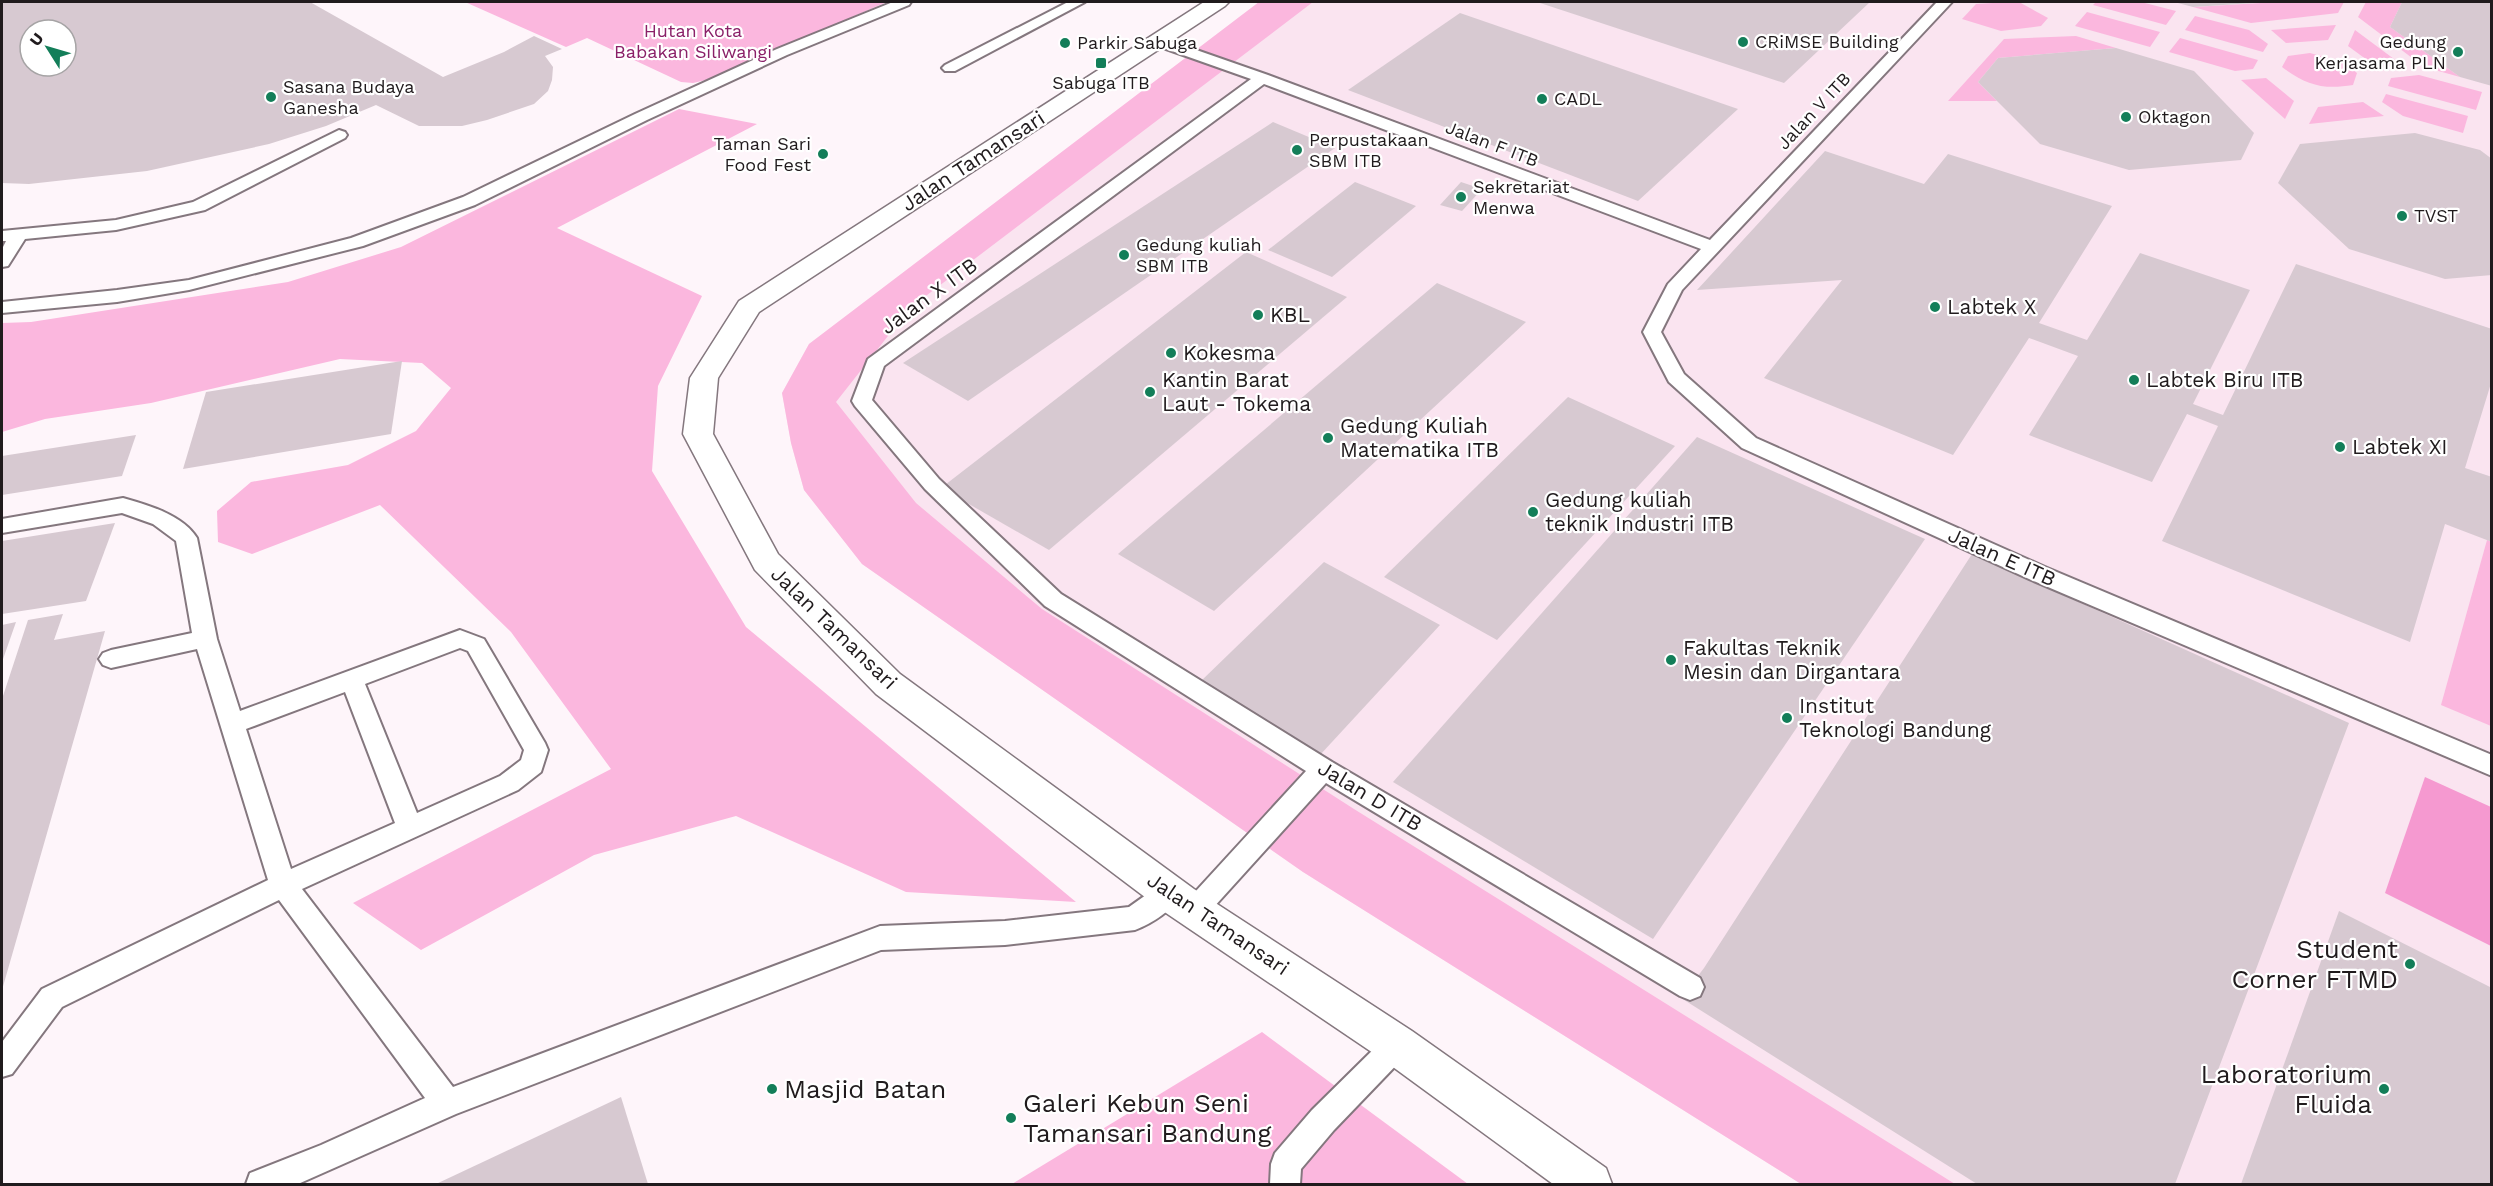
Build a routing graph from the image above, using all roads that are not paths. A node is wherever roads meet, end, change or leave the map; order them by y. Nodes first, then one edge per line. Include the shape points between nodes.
1 (904, 2) edge
2 (1078, 2) edge
3 (1218, 2) edge
4 (1945, 2) edge
5 (1157, 41) junction
6 (950, 68) dead end
7 (1263, 78) junction
8 (339, 135) dead end
9 (10, 236) edge
10 (1712, 247) junction
11 (2, 262) edge
12 (2, 308) edge
13 (2, 526) edge
14 (1053, 600) joint
15 (205, 639) junction
16 (111, 659) dead end
17 (352, 680) junction
18 (233, 724) junction
19 (2492, 766) edge
20 (1323, 769) junction
21 (410, 827) junction
22 (283, 885) junction
23 (1182, 902) junction
24 (1690, 987) dead end
25 (1397, 1045) junction
26 (2, 1064) edge
27 (447, 1103) junction
28 (261, 1185) edge
29 (1285, 1185) edge
30 (1590, 1185) edge

1 - 12 lane via 772,56 469,201 357,242 189,285
2 - 6 lane
3 - 5 main road, Jalan Tamansari
4 - 10 lane, Jalan V ITB
5 - 7 lane, Jalan F ITB
5 - 23 main road, Jalan Tamansari via 749,307 704,378 698,434 766,562 888,684
7 - 10 lane, Jalan F ITB
7 - 14 lane, Jalan X ITB via 875,363 862,401 932,484
8 - 9 lane via 199,206 116,225
9 - 11 lane
10 - 19 lane, Jalan E ITB via 1674,288 1652,332 1676,378 1749,443 2037,573
13 - 15 lane via 123,506 161,519 186,538
14 - 20 lane, Jalan D ITB
15 - 16 lane
15 - 18 lane
17 - 18 lane
17 - 21 lane
17 - 21 lane via 460,639 476,645 536,750 532,765 509,783
18 - 22 lane
20 - 23 lane
20 - 24 lane, Jalan D ITB
21 - 22 lane
22 - 26 lane via 52,998
22 - 27 lane
23 - 25 main road, Jalan Tamansari
23 - 27 lane via 1135,918 1005,933 880,938
25 - 29 lane via 1286,1164
25 - 30 main road, Jalan Tamansari
27 - 28 lane

